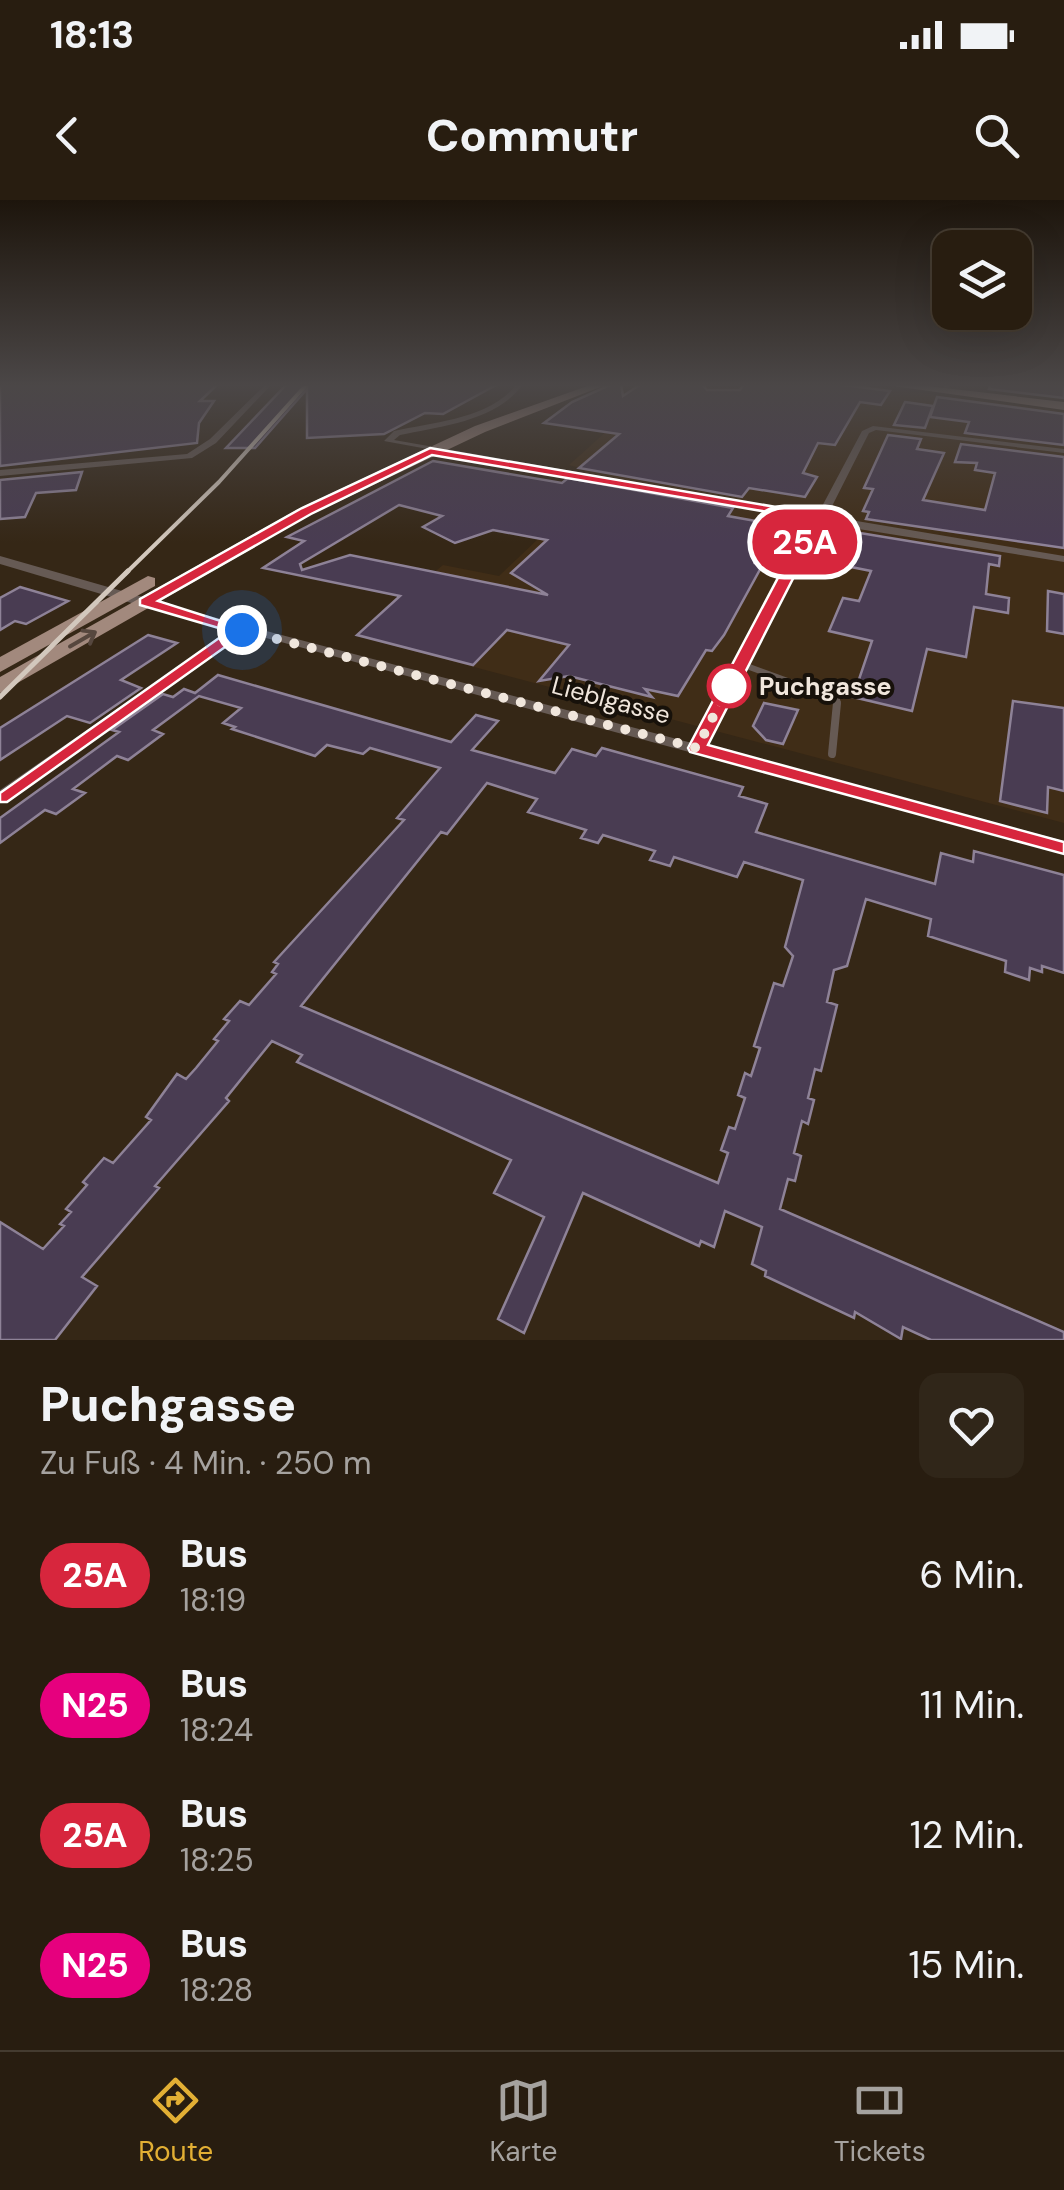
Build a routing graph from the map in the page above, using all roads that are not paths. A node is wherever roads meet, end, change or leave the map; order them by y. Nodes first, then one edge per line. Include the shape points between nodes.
1 (214, 437) edge
2 (393, 437) edge
3 (438, 437) edge
4 (462, 437) edge
5 (863, 437) edge
6 (951, 437) edge
7 (409, 448) junction
8 (430, 451) junction
9 (1064, 451) edge
10 (0, 473) edge
11 (820, 518) junction
12 (1064, 559) edge
13 (0, 560) edge
14 (121, 596) junction
15 (146, 602) junction
16 (242, 630) junction
17 (740, 664) junction
18 (0, 666) edge
19 (0, 686) edge
20 (697, 748) junction
21 (832, 754) dead end
22 (0, 798) edge
23 (1064, 847) edge

1 - 10 street via 198,453
2 - 7 street via 387,439
3 - 7 main road
4 - 8 main road
5 - 11 street
6 - 9 street
7 - 8 street
7 - 14 main road
8 - 11 street
8 - 15 main road via 306,511
11 - 12 street
11 - 17 street
13 - 14 street
14 - 15 street
14 - 18 main road
15 - 16 street, Lieblgasse
19 -> 15 main road
16 - 20 street, Lieblgasse
16 - 22 street
17 - 20 street
17 - 21 lane via 837,700
20 - 23 street, Lieblgasse

